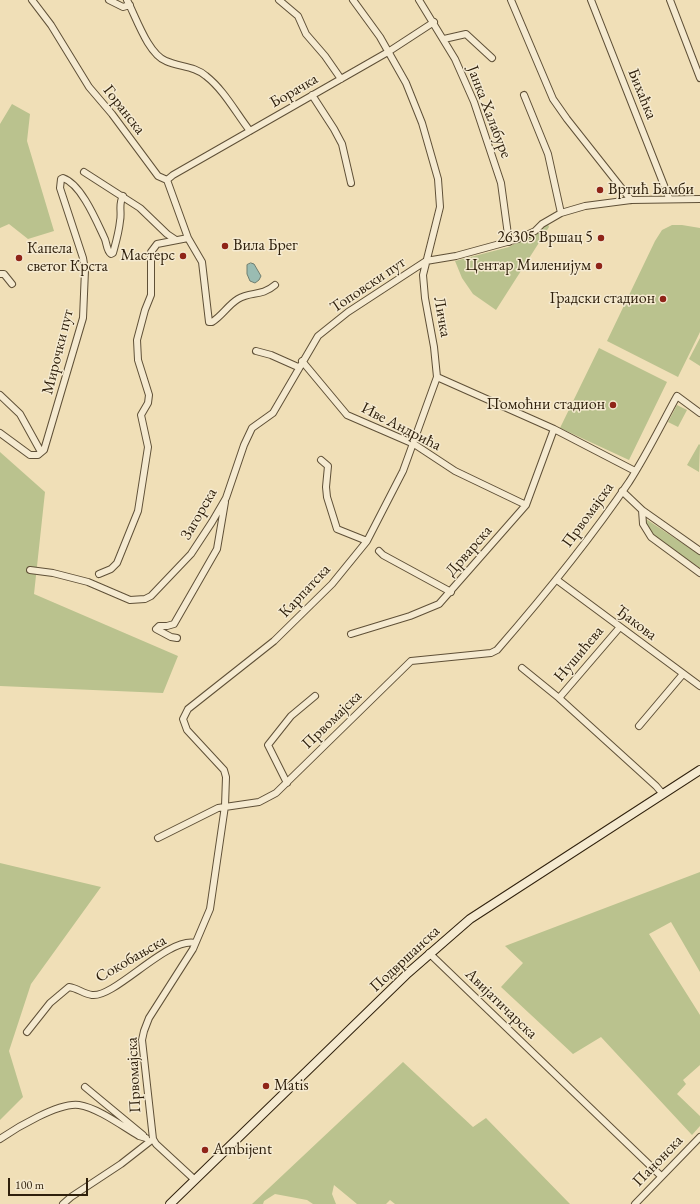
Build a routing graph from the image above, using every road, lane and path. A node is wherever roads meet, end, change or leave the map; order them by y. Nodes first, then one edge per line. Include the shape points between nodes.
1 (32, 0) edge
2 (109, 0) edge
3 (279, 0) edge
4 (352, 0) edge
5 (419, 0) edge
6 (511, 0) edge
7 (591, 0) edge
8 (670, 0) edge
9 (128, 3) edge
10 (434, 22) junction
11 (444, 40) junction
12 (388, 52) junction
13 (492, 58) dead end
14 (700, 78) edge
15 (340, 79) junction
16 (312, 95) junction
17 (524, 95) dead end
18 (250, 131) junction
19 (84, 172) dead end
20 (167, 180) junction
21 (351, 183) dead end
22 (122, 196) junction
23 (670, 198) junction
24 (700, 199) edge
25 (630, 200) junction
26 (559, 214) junction
27 (188, 238) junction
28 (176, 240) junction
29 (509, 242) junction
30 (426, 261) junction
31 (0, 274) edge
32 (12, 284) dead end
33 (275, 284) dead end
34 (324, 330) joint
35 (256, 351) dead end
36 (300, 364) junction
37 (437, 377) junction
38 (0, 395) edge
39 (700, 413) edge
40 (554, 429) junction
41 (0, 433) edge
42 (414, 444) junction
43 (41, 452) junction
44 (321, 460) dead end
45 (636, 471) junction
46 (622, 491) junction
47 (226, 498) junction
48 (526, 506) junction
49 (642, 510) junction
50 (367, 541) junction
51 (379, 550) dead end
52 (700, 551) edge
53 (30, 570) dead end
54 (700, 573) edge
55 (99, 574) dead end
56 (557, 580) junction
57 (451, 592) junction
58 (620, 627) junction
59 (351, 634) dead end
60 (177, 638) dead end
61 (522, 668) dead end
62 (683, 674) junction
63 (700, 686) edge
64 (315, 696) dead end
65 (559, 698) junction
66 (639, 726) dead end
67 (700, 770) edge
68 (286, 783) junction
69 (662, 793) junction
70 (225, 806) junction
71 (158, 838) dead end
72 (195, 944) junction
73 (429, 953) junction
74 (27, 1032) dead end
75 (85, 1087) dead end
76 (700, 1137) edge
77 (146, 1138) junction
78 (0, 1139) edge
79 (153, 1139) junction
80 (661, 1176) junction
81 (195, 1180) junction
82 (64, 1204) edge
83 (170, 1204) edge
84 (636, 1204) edge

1 - 20 street, Горанска via 51,25 89,87 158,176
2 - 9 street via 123,7
3 - 15 street via 298,16 306,34
4 - 12 street, Личка
5 - 10 street, Јанка Халабуре
6 - 25 street via 554,99
7 - 23 street, Бихаћка
8 - 14 street
9 - 18 street via 156,53 164,61 194,69 206,76
10 - 11 street, Јанка Халабуре
10 - 12 street, Борачка
11 - 13 street via 466,34
11 - 29 street, Јанка Халабуре via 470,92 495,162 503,195
12 - 15 street, Борачка
12 - 30 street, Личка via 415,104 428,141 440,192 440,207
15 - 16 street, Борачка
16 - 18 street, Борачка
16 - 21 street via 342,144
17 - 26 street via 548,154
18 - 20 street, Борачка
19 - 22 street
20 - 27 street
22 - 28 street via 140,208
22 - 43 street, Мирочки пут via 116,241 110,253 105,237 85,200 70,182 61,179 60,188 85,270 83,318 48,439
23 - 24 street
23 - 25 street
25 - 26 street via 585,206
26 - 29 street via 535,231
27 - 28 street
27 - 33 street via 194,245 204,269 210,323 239,298 266,292
28 - 55 street via 157,244 152,249 151,295 137,340 138,360 149,395 148,403 141,415 147,433 148,447 138,511 117,563
29 - 30 street
30 - 34 street, Топовски пут
30 - 37 street, Личка via 425,298
31 - 32 street via 4,274
34 - 36 street, Загорска
35 - 36 street, Иве Андрића
36 - 42 street, Иве Андрића via 347,415
36 - 47 street, Загорска via 273,413 252,428
37 - 40 street
37 - 42 street, Карпатска
38 - 43 street via 20,414
39 - 45 street, Првомајска via 677,396
40 - 45 street
40 - 48 street, Дрварска
41 - 43 street via 30,455 34,456
42 - 48 street, Иве Андрића via 455,471
42 - 50 street, Карпатска via 395,488
44 - 50 street via 328,466 327,496 338,529
45 - 46 street, Првомајска
46 - 49 street
46 - 56 street, Првомајска
47 - 53 street, Загорска via 191,554 156,593 146,599 130,600 88,582
47 - 60 street via 217,549 174,624 159,626 156,629
48 - 57 street, Дрварска
49 - 52 street
49 - 54 street via 643,524 651,537
50 - 70 street, Карпатска via 332,584 274,641 188,709 183,719 185,726 224,770
51 - 57 street
56 - 58 street, Ђакова
56 - 68 street, Првомајска via 493,652 411,661
57 - 59 street, Дрварска via 436,606
58 - 62 street, Ђакова
58 - 65 street, Нушићева
61 - 65 street
62 - 63 street, Ђакова
62 - 66 street
64 - 68 street via 291,716 268,745
65 - 69 street
67 - 69 street, Подвршанска
68 - 70 street, Првомајска via 264,800
69 - 73 street, Подвршанска via 470,919
70 - 71 street
70 - 72 street, Првомајска via 210,909
72 - 74 street, Сокобањска via 186,943 167,952 103,992 92,995 69,987 50,1003
72 - 79 street, Првомајска via 148,1018 142,1040
73 - 80 street, Авијатичарска
73 - 81 street, Подвршанска
75 - 77 street
76 - 80 street, Панонска
77 - 78 street via 78,1104 60,1108 23,1124
77 - 79 street
79 - 81 street
79 - 82 street
80 - 84 street, Панонска
81 - 83 street, Подвршанска

